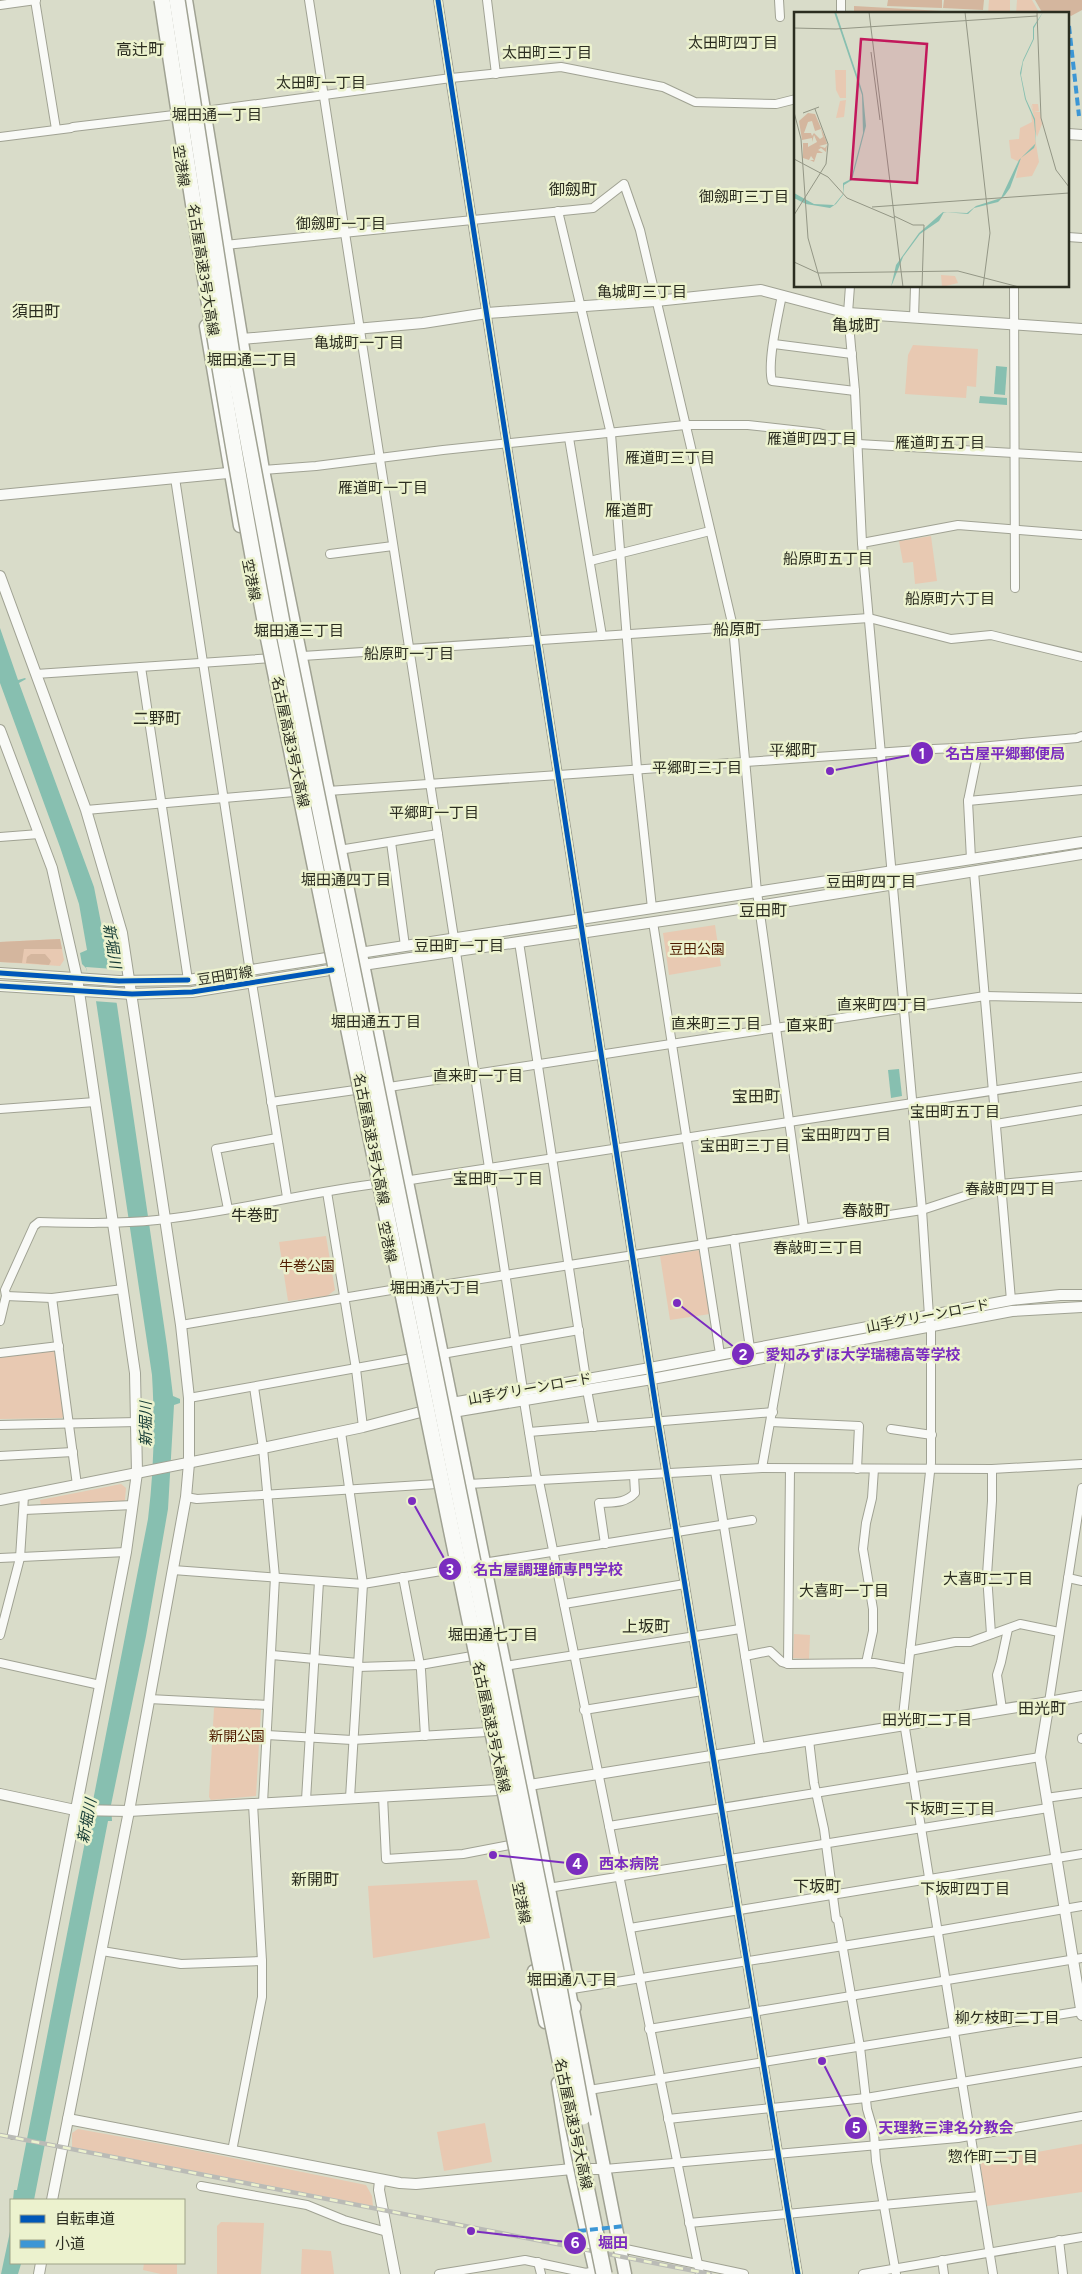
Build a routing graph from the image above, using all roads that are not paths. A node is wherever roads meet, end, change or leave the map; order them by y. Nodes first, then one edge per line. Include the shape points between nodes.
1 (35, 0) edge
2 (155, 0) edge
3 (162, 0) edge
4 (171, 0) edge
5 (177, 0) edge
6 (186, 0) edge
7 (308, 0) edge
8 (438, 0) edge
9 (486, 0) edge
10 (779, 0) edge
11 (0, 5) edge
12 (780, 17) dead end
13 (496, 74) junction
14 (451, 78) junction
15 (323, 95) junction
16 (794, 100) edge
17 (205, 111) junction
18 (174, 115) junction
19 (56, 129) junction
20 (0, 136) edge
21 (558, 211) junction
22 (473, 220) junction
23 (344, 234) junction
24 (226, 245) junction
25 (850, 288) edge
26 (915, 288) edge
27 (1014, 288) edge
28 (782, 295) junction
29 (656, 301) junction
30 (581, 305) junction
31 (487, 313) junction
32 (848, 313) junction
33 (914, 318) junction
34 (1014, 324) junction
35 (359, 328) junction
36 (1082, 329) edge
37 (242, 339) junction
38 (774, 344) junction
39 (852, 354) junction
40 (855, 391) junction
41 (685, 424) junction
42 (611, 434) junction
43 (569, 438) junction
44 (507, 444) junction
45 (858, 444) junction
46 (1016, 454) junction
47 (1082, 457) edge
48 (379, 458) junction
49 (263, 470) junction
50 (230, 473) junction
51 (175, 478) junction
52 (0, 495) edge
53 (1015, 530) junction
54 (710, 531) junction
55 (1082, 535) edge
56 (862, 543) junction
57 (393, 546) junction
58 (620, 553) junction
59 (330, 554) dead end
60 (590, 561) junction
61 (0, 576) edge
62 (1016, 588) dead end
63 (869, 618) junction
64 (733, 627) junction
65 (283, 628) junction
66 (626, 634) junction
67 (602, 636) junction
68 (538, 641) junction
69 (410, 649) junction
70 (300, 656) junction
71 (266, 657) junction
72 (1082, 657) edge
73 (203, 662) junction
74 (141, 666) junction
75 (36, 674) junction
76 (0, 730) edge
77 (1082, 736) edge
78 (980, 747) junction
79 (881, 752) junction
80 (745, 762) junction
81 (295, 769) junction
82 (637, 769) junction
83 (558, 775) junction
84 (430, 784) junction
85 (1082, 790) edge
86 (328, 791) junction
87 (294, 792) junction
88 (224, 798) junction
89 (968, 801) junction
90 (162, 803) junction
91 (86, 810) junction
92 (39, 834) junction
93 (438, 834) junction
94 (0, 838) edge
95 (391, 842) junction
96 (1082, 842) edge
97 (339, 850) junction
98 (1082, 854) edge
99 (971, 859) junction
100 (892, 871) junction
101 (974, 872) junction
102 (894, 885) junction
103 (757, 892) junction
104 (758, 906) junction
105 (652, 908) junction
106 (580, 919) junction
107 (653, 922) junction
108 (582, 933) junction
109 (454, 938) junction
110 (519, 942) junction
111 (405, 946) junction
112 (456, 952) junction
113 (329, 957) junction
114 (363, 959) junction
115 (332, 970) junction
116 (250, 972) junction
117 (0, 973) edge
118 (82, 978) junction
119 (188, 980) junction
120 (130, 981) junction
121 (252, 983) junction
122 (0, 986) edge
123 (84, 990) junction
124 (132, 994) junction
125 (984, 996) junction
126 (1082, 998) edge
127 (904, 1008) junction
128 (776, 1028) junction
129 (672, 1044) junction
130 (601, 1055) junction
131 (538, 1064) junction
132 (474, 1074) junction
133 (1082, 1077) edge
134 (389, 1087) junction
135 (355, 1090) junction
136 (993, 1091) junction
137 (95, 1102) junction
138 (271, 1102) junction
139 (912, 1103) junction
140 (0, 1109) edge
141 (1082, 1110) edge
142 (789, 1122) junction
143 (996, 1124) junction
144 (277, 1138) junction
145 (686, 1138) junction
146 (616, 1149) junction
147 (553, 1158) junction
148 (489, 1168) junction
149 (1082, 1176) edge
150 (407, 1181) junction
151 (375, 1184) junction
152 (1001, 1184) junction
153 (327, 1192) junction
154 (287, 1198) junction
155 (228, 1209) junction
156 (922, 1210) junction
157 (161, 1220) junction
158 (118, 1223) junction
159 (804, 1228) junction
160 (734, 1239) junction
161 (703, 1244) junction
162 (632, 1255) junction
163 (570, 1265) junction
164 (506, 1274) junction
165 (429, 1287) junction
166 (123, 1289) junction
167 (397, 1289) junction
168 (3, 1292) edge
169 (1082, 1295) edge
170 (52, 1298) junction
171 (344, 1299) junction
172 (1011, 1300) junction
173 (1082, 1307) edge
174 (0, 1321) edge
175 (930, 1322) junction
176 (181, 1325) junction
177 (579, 1330) junction
178 (516, 1342) junction
179 (59, 1346) junction
180 (750, 1348) junction
181 (0, 1353) edge
182 (442, 1354) junction
183 (720, 1354) junction
184 (782, 1354) junction
185 (412, 1358) junction
186 (356, 1369) junction
187 (415, 1374) junction
188 (651, 1374) junction
189 (587, 1385) junction
190 (254, 1387) junction
191 (524, 1395) junction
192 (189, 1398) junction
193 (453, 1408) junction
194 (422, 1412) junction
195 (773, 1412) junction
196 (658, 1421) junction
197 (136, 1422) junction
198 (771, 1422) junction
199 (0, 1424) edge
200 (69, 1424) junction
201 (363, 1427) junction
202 (594, 1427) junction
203 (891, 1429) dead end
204 (341, 1432) junction
205 (529, 1432) junction
206 (932, 1435) junction
207 (263, 1448) junction
208 (73, 1452) junction
209 (0, 1456) edge
210 (184, 1464) junction
211 (1082, 1464) edge
212 (762, 1468) junction
213 (930, 1468) junction
214 (790, 1469) junction
215 (857, 1469) junction
216 (874, 1469) junction
217 (992, 1469) junction
218 (715, 1470) junction
219 (140, 1472) junction
220 (668, 1473) junction
221 (634, 1475) junction
222 (539, 1480) junction
223 (437, 1484) junction
224 (468, 1484) junction
225 (77, 1485) junction
226 (1082, 1488) edge
227 (349, 1489) junction
228 (268, 1495) junction
229 (24, 1496) junction
230 (186, 1497) junction
231 (0, 1500) edge
232 (133, 1505) junction
233 (24, 1510) junction
234 (1081, 1510) edge
235 (752, 1520) dead end
236 (724, 1525) junction
237 (676, 1532) junction
238 (605, 1544) junction
239 (470, 1546) junction
240 (126, 1552) junction
241 (553, 1552) junction
242 (0, 1558) edge
243 (20, 1558) junction
244 (484, 1563) junction
245 (453, 1569) junction
246 (173, 1570) junction
247 (275, 1577) junction
248 (403, 1577) junction
249 (1068, 1578) junction
250 (319, 1580) junction
251 (1082, 1581) edge
252 (363, 1584) junction
253 (685, 1584) junction
254 (564, 1604) junction
255 (2, 1620) edge
256 (740, 1629) junction
257 (1008, 1629) junction
258 (1059, 1632) junction
259 (991, 1634) junction
260 (0, 1635) edge
261 (694, 1637) junction
262 (910, 1651) junction
263 (574, 1655) junction
264 (272, 1656) junction
265 (472, 1656) junction
266 (745, 1656) junction
267 (314, 1659) junction
268 (0, 1663) edge
269 (866, 1663) junction
270 (788, 1664) junction
271 (358, 1665) junction
272 (420, 1665) junction
273 (506, 1666) junction
274 (908, 1669) junction
275 (100, 1685) junction
276 (702, 1691) junction
277 (1082, 1696) edge
278 (149, 1699) junction
279 (1049, 1702) junction
280 (268, 1705) junction
281 (1002, 1709) junction
282 (584, 1710) junction
283 (904, 1725) junction
284 (487, 1732) junction
285 (267, 1735) junction
286 (425, 1736) junction
287 (309, 1738) junction
288 (352, 1740) junction
289 (809, 1740) junction
290 (760, 1748) junction
291 (713, 1755) junction
292 (1040, 1756) junction
293 (598, 1775) junction
294 (912, 1777) junction
295 (529, 1785) junction
296 (498, 1790) junction
297 (816, 1793) junction
298 (1082, 1793) edge
299 (0, 1794) edge
300 (383, 1796) junction
301 (350, 1798) junction
302 (306, 1800) junction
303 (258, 1803) junction
304 (1047, 1803) junction
305 (722, 1808) junction
306 (80, 1810) junction
307 (129, 1810) junction
308 (609, 1826) junction
309 (921, 1829) junction
310 (826, 1844) junction
311 (510, 1845) junction
312 (1082, 1854) edge
313 (730, 1858) junction
314 (1056, 1858) junction
315 (620, 1878) junction
316 (929, 1879) junction
317 (548, 1888) junction
318 (833, 1895) junction
319 (1082, 1906) edge
320 (1065, 1909) junction
321 (739, 1910) junction
322 (630, 1928) junction
323 (937, 1931) junction
324 (843, 1947) junction
325 (102, 1951) junction
326 (1077, 1959) edge
327 (262, 1961) junction
328 (748, 1962) junction
329 (640, 1979) junction
330 (945, 1980) junction
331 (554, 1992) junction
332 (851, 1996) junction
333 (573, 2008) joint
334 (756, 2011) junction
335 (1082, 2013) edge
336 (649, 2028) junction
337 (954, 2032) junction
338 (860, 2047) junction
339 (1082, 2062) edge
340 (764, 2063) junction
341 (660, 2079) junction
342 (962, 2082) junction
343 (589, 2090) junction
344 (866, 2098) junction
345 (771, 2108) junction
346 (1082, 2116) edge
347 (68, 2119) junction
348 (668, 2120) junction
349 (13, 2134) dead end
350 (970, 2136) junction
351 (875, 2145) junction
352 (232, 2152) junction
353 (778, 2154) junction
354 (677, 2163) junction
355 (572, 2169) junction
356 (605, 2169) junction
357 (380, 2181) junction
358 (201, 2186) dead end
359 (980, 2196) junction
360 (52, 2199) edge
361 (883, 2205) junction
362 (788, 2213) junction
363 (689, 2223) junction
364 (388, 2232) junction
365 (1082, 2236) edge
366 (1059, 2240) junction
367 (621, 2248) junction
368 (990, 2252) junction
369 (942, 2260) junction
370 (538, 2262) junction
371 (698, 2265) junction
372 (490, 2270) edge
373 (896, 2271) edge
374 (598, 2273) edge
375 (395, 2274) edge
376 (439, 2274) edge
377 (541, 2274) edge
378 (614, 2274) edge
379 (625, 2274) edge
380 (700, 2274) edge
381 (744, 2274) edge
382 (798, 2274) edge
383 (863, 2274) edge
384 (944, 2274) edge
385 (994, 2274) edge
386 (1063, 2274) edge

1 - 11 street
1 - 19 street
2 - 18 main road, 空港線
3 - 81 highway, 名古屋高速3号大高線, bridge via 234,454
4 - 65 highway, bridge via 231,387 264,563
5 - 65 highway, 名古屋高速3号大高線, bridge via 231,346
6 - 17 main road, 空港線
7 - 15 street
8 - 14 street
9 - 13 street
10 - 12 street
13 - 14 street
13 - 16 street via 561,67 663,87 695,102 776,104
14 - 15 street
14 - 22 street
15 - 17 street
15 - 23 street
17 - 24 main road, 空港線
18 - 19 street
18 - 50 main road, 空港線
19 - 20 street
21 - 22 street
21 - 29 street via 593,208 624,184 640,230
21 - 30 street
22 - 23 street
22 - 31 street
23 - 24 street
23 - 35 street
24 - 37 main road, 空港線
25 - 32 street
26 - 33 street
27 - 34 street
28 - 29 street via 761,290
28 - 32 street
28 - 38 street
29 - 30 street
29 - 41 street
30 - 31 street
30 - 42 street
31 - 35 street
31 - 44 street
32 - 33 street
32 - 39 street
33 - 34 street
34 - 36 street
34 - 46 street
35 - 37 street
35 - 48 street
37 - 49 main road, 空港線
38 - 39 street
38 - 40 street via 772,381
39 - 40 street
40 - 45 street
41 - 42 street
41 - 45 street via 748,425 819,433
41 - 54 street
42 - 43 street
42 - 58 street
43 - 44 street
43 - 60 street
44 - 48 street
44 - 68 street
45 - 46 street
45 - 56 street
46 - 47 street
46 - 53 street
48 - 49 street
48 - 57 street
49 - 50 street
49 - 70 main road, 空港線
50 - 51 street
50 - 71 main road, 空港線
51 - 52 street
51 - 73 street
53 - 55 street
53 - 56 street via 958,525
53 - 62 street
54 - 58 street
54 - 64 street
56 - 63 street
57 - 59 street
57 - 69 street
58 - 60 street
58 - 66 street
60 - 67 street
61 - 75 street
63 - 64 street
63 - 72 street via 951,639 991,636
63 - 79 street
64 - 66 street
64 - 80 street
65 - 239 highway, 名古屋高速3号大高線, bridge
66 - 67 street
66 - 82 street
67 - 68 street
68 - 69 street
68 - 83 street
69 - 70 street
69 - 84 street
70 - 71 street
70 - 86 main road, 空港線
71 - 73 street
71 - 87 main road, 空港線
73 - 74 street
73 - 88 street
74 - 75 street
74 - 90 street
75 - 91 street
76 - 92 street
77 - 78 street
78 - 79 street
78 - 89 street
79 - 80 street
79 - 100 street
80 - 82 street
80 - 103 street
81 - 187 highway, bridge via 306,795 383,1153 398,1233
81 - 374 highway, 名古屋高速3号大高線, bridge via 530,1920 576,2130
82 - 83 street
82 - 105 street
83 - 84 street
83 - 106 street
84 - 86 street
84 - 93 street
85 - 89 street
86 - 97 main road, 空港線
87 - 88 street
87 - 113 main road, 空港線
88 - 90 street
88 - 116 street
89 - 99 street
90 - 91 street
90 - 119 street
91 - 120 street via 114,900
92 - 94 street
92 - 118 street via 52,868
93 - 95 street
93 - 109 street
95 - 97 street
95 - 111 street
96 - 99 street
97 - 114 main road, 空港線
98 - 101 street
99 - 100 street
100 - 102 street
100 - 103 street
101 - 102 street
101 - 125 street
102 - 104 street
102 - 127 street
103 - 104 street
103 - 105 street
104 - 107 street
104 - 128 street
105 - 106 street
106 - 108 street
106 - 109 street
107 - 108 street
107 - 129 street
108 - 110 street
108 - 130 street
109 - 111 street
110 - 112 street
110 - 131 street
111 - 114 street
112 - 114 street
112 - 132 street
113 - 114 street, 豆田町線
113 - 115 main road, 空港線
113 - 116 street, 豆田町線
114 - 115 street, 豆田町線
114 - 134 main road, 空港線
115 - 121 street, 豆田町線
115 - 135 main road, 空港線
116 - 119 street, 豆田町線
117 - 118 street
118 - 120 street, 豆田町線
118 - 123 street
119 - 120 street, 豆田町線
120 - 124 street
121 - 124 street, 豆田町線 via 192,992
121 - 138 street
122 - 123 street
123 - 124 street, 豆田町線
123 - 137 street
124 - 157 street
125 - 126 street
125 - 127 street
125 - 136 street
127 - 128 street
127 - 139 street
128 - 129 street
128 - 142 street
129 - 130 street
129 - 145 street
130 - 131 street
130 - 146 street
131 - 132 street
131 - 147 street
132 - 134 street
132 - 148 street
133 - 136 street
134 - 150 main road, 空港線
135 - 138 street
135 - 151 main road, 空港線
136 - 139 street
136 - 143 street
137 - 140 street
137 - 158 street
138 - 144 street
139 - 142 street
139 - 156 street
141 - 143 street
142 - 145 street
142 - 159 street
143 - 152 street
144 - 154 street
144 - 155 street via 216,1149
145 - 146 street
145 - 161 street
146 - 147 street
146 - 162 street
147 - 148 street
147 - 163 street
148 - 150 street
148 - 164 street
149 - 152 street
150 - 151 street
150 - 165 main road, 空港線
151 - 153 street
151 - 167 main road, 空港線
152 - 156 street
152 - 172 street
153 - 154 street
153 - 171 street
154 - 155 street
155 - 157 street
156 - 159 street
156 - 175 street
157 - 158 street
157 - 176 street
158 - 166 street
158 - 168 street via 39,1222 34,1226
159 - 160 street
160 - 161 street
160 - 180 street
161 - 162 street
161 - 183 street
162 - 163 street
162 - 188 street
163 - 164 street
163 - 177 street
164 - 165 street
164 - 178 street
165 - 182 main road, 空港線
166 - 170 street
166 - 197 street via 135,1373
167 - 171 street
167 - 185 main road, 空港線
168 - 170 street
168 - 174 street
169 - 172 street, 山手グリーンロード
170 - 179 street
171 - 176 street
171 - 186 street
172 - 175 street, 山手グリーンロード
173 - 175 street, 山手グリーンロード via 1012,1311
175 - 180 street, 山手グリーンロード
175 - 184 street, 山手グリーンロード
175 - 206 street
176 - 192 street
177 - 178 street
177 - 189 street
178 - 182 street
178 - 191 street
179 - 181 street
179 - 200 street
180 - 183 street, 山手グリーンロード
182 - 193 main road, 空港線
183 - 188 street, 山手グリーンロード
184 - 188 street, 山手グリーンロード
184 - 195 street
185 - 186 street
185 - 187 main road, 空港線
186 - 190 street
186 - 201 street
187 - 194 main road, 空港線
188 - 189 street, 山手グリーンロード
188 - 196 street
189 - 191 street, 山手グリーンロード
189 - 202 street
190 - 192 street
190 - 207 street
191 - 193 street, 山手グリーンロード
191 - 205 street
192 - 210 street
193 - 194 street, 山手グリーンロード
193 - 224 main road, 空港線
194 - 201 street, 山手グリーンロード
194 - 223 main road, 空港線
195 - 196 street
195 - 198 street
196 - 202 street
196 - 220 street
197 - 200 street
197 - 219 street
198 - 212 street
198 - 215 street via 859,1426
199 - 200 street
200 - 208 street
201 - 204 street, 山手グリーンロード
202 - 205 street
203 - 206 street
204 - 207 street, 山手グリーンロード
204 - 227 street
205 - 222 street
206 - 213 street
207 - 210 street, 山手グリーンロード
207 - 228 street
208 - 209 street
208 - 225 street
210 - 219 street, 山手グリーンロード
210 - 230 street
211 - 217 street
212 - 214 street
212 - 218 street
213 - 216 street
213 - 217 street
213 - 262 street
214 - 215 street
214 - 270 street
215 - 216 street
216 - 269 street via 863,1549 873,1609 873,1631
217 - 259 street via 987,1575
218 - 220 street
218 - 236 street
219 - 225 street, 山手グリーンロード
219 - 232 street
220 - 221 street
220 - 237 street
221 - 222 street
221 - 238 street via 635,1493 631,1497 599,1503
222 - 224 street
222 - 241 street
223 - 227 street
223 - 245 main road, 空港線
224 - 244 main road, 空港線
225 - 229 street, 山手グリーンロード
226 - 234 street
227 - 228 street
227 - 252 street
228 - 230 street
228 - 247 street
229 - 231 street, 山手グリーンロード
229 - 233 street
230 - 246 street
232 - 233 street
232 - 240 street
233 - 243 street
234 - 249 street
235 - 236 street
236 - 237 street
236 - 256 street
237 - 238 street
237 - 253 street
238 - 241 street
239 - 331 highway, bridge via 468,1566 476,1609
239 - 378 highway, 名古屋高速3号大高線, bridge
240 - 243 street
240 - 275 street
241 - 244 street
241 - 254 street
242 - 243 street
243 - 255 street
244 - 273 main road, 空港線
245 - 248 street
245 - 265 main road, 空港線
246 - 247 street
246 - 278 street
247 - 250 street
247 - 264 street
248 - 252 street
248 - 272 street
249 - 251 street
249 - 258 street
250 - 252 street
250 - 267 street
252 - 271 street
253 - 254 street
253 - 261 street
254 - 263 street
255 - 260 street
256 - 261 street
256 - 266 street
257 - 258 street via 1020,1624
257 - 259 street
257 - 281 street via 997,1675
258 - 279 street
259 - 262 street via 970,1642
261 - 263 street
261 - 276 street
262 - 274 street
263 - 273 street
263 - 282 street
264 - 267 street
264 - 280 street
265 - 272 street
265 - 284 main road, 空港線
266 - 270 street via 770,1651
266 - 290 street
267 - 271 street
267 - 287 street
268 - 275 street
269 - 270 street
269 - 274 street
271 - 272 street
271 - 288 street
272 - 286 street
273 - 295 main road, 空港線
274 - 283 street
275 - 306 street
276 - 282 street
276 - 291 street
277 - 279 street
278 - 280 street
278 - 307 street
279 - 281 street
279 - 292 street
280 - 285 street
281 - 283 street
282 - 293 street
283 - 289 street
283 - 294 street
284 - 286 street
284 - 296 main road, 空港線
285 - 287 street
285 - 303 street
286 - 288 street
287 - 288 street
287 - 302 street
288 - 301 street
289 - 290 street
289 - 297 street
290 - 291 street
291 - 293 street
291 - 305 street
292 - 294 street
292 - 304 street
293 - 295 street
293 - 308 street
294 - 297 street
294 - 309 street
295 - 296 street
295 - 317 main road, 空港線
296 - 300 street
296 - 311 main road, 空港線
297 - 305 street
297 - 310 street
298 - 304 street
299 - 306 street
300 - 301 street
300 - 311 street via 386,1859 463,1854
301 - 302 street
302 - 303 street
303 - 307 street
303 - 327 street
304 - 309 street
304 - 314 street
305 - 308 street
305 - 313 street
306 - 307 street
306 - 349 street
307 - 325 street
308 - 315 street
309 - 310 street
309 - 316 street
310 - 313 street
310 - 318 street
311 - 331 main road, 空港線
312 - 314 street
313 - 315 street
313 - 321 street
314 - 316 street
314 - 320 street
315 - 317 street
315 - 322 street
316 - 318 street
316 - 323 street
317 - 331 main road, 空港線
318 - 321 street
318 - 324 street
319 - 320 street
320 - 323 street
320 - 326 street
321 - 322 street
321 - 328 street
322 - 329 street
323 - 324 street
323 - 330 street
324 - 328 street
324 - 332 street
325 - 327 street via 181,1964
325 - 347 street
326 - 330 street
326 - 335 street
327 - 352 street via 262,1997
328 - 329 street
328 - 334 street
329 - 331 street
329 - 336 street
330 - 332 street
330 - 337 street
331 - 333 highway
331 - 355 main road, 空港線 via 558,2083
332 - 334 street
332 - 338 street
333 - 343 main road
334 - 336 street
334 - 340 street
335 - 337 street
336 - 341 street
337 - 338 street
337 - 342 street
338 - 340 street
338 - 344 street
339 - 342 street
340 - 341 street
340 - 345 street
341 - 343 street
341 - 348 street
342 - 344 street
342 - 350 street
343 - 356 main road
344 - 345 street
344 - 351 street
345 - 348 street
345 - 353 street
346 - 350 street
347 - 352 street
347 - 360 street
348 - 354 street
350 - 351 street
350 - 359 street
351 - 353 street
351 - 361 street
352 - 357 street
353 - 354 street
353 - 362 street
354 - 356 street
354 - 363 street
355 - 356 street
355 - 357 street via 416,2184
355 - 374 main road, 空港線
356 - 367 main road
357 - 364 street
358 - 364 street via 307,2206
359 - 361 street
359 - 368 street
361 - 362 street
361 - 373 street
362 - 363 street
362 - 382 street
363 - 371 street
364 - 375 street
365 - 366 street
366 - 368 street
366 - 386 street
367 - 371 street
367 - 379 main road
368 - 369 street
368 - 385 street
369 - 373 street
369 - 384 street
370 - 372 street via 525,2260
370 - 374 street
370 - 377 street
371 - 380 street
371 - 381 street
372 - 376 street
373 - 383 street

